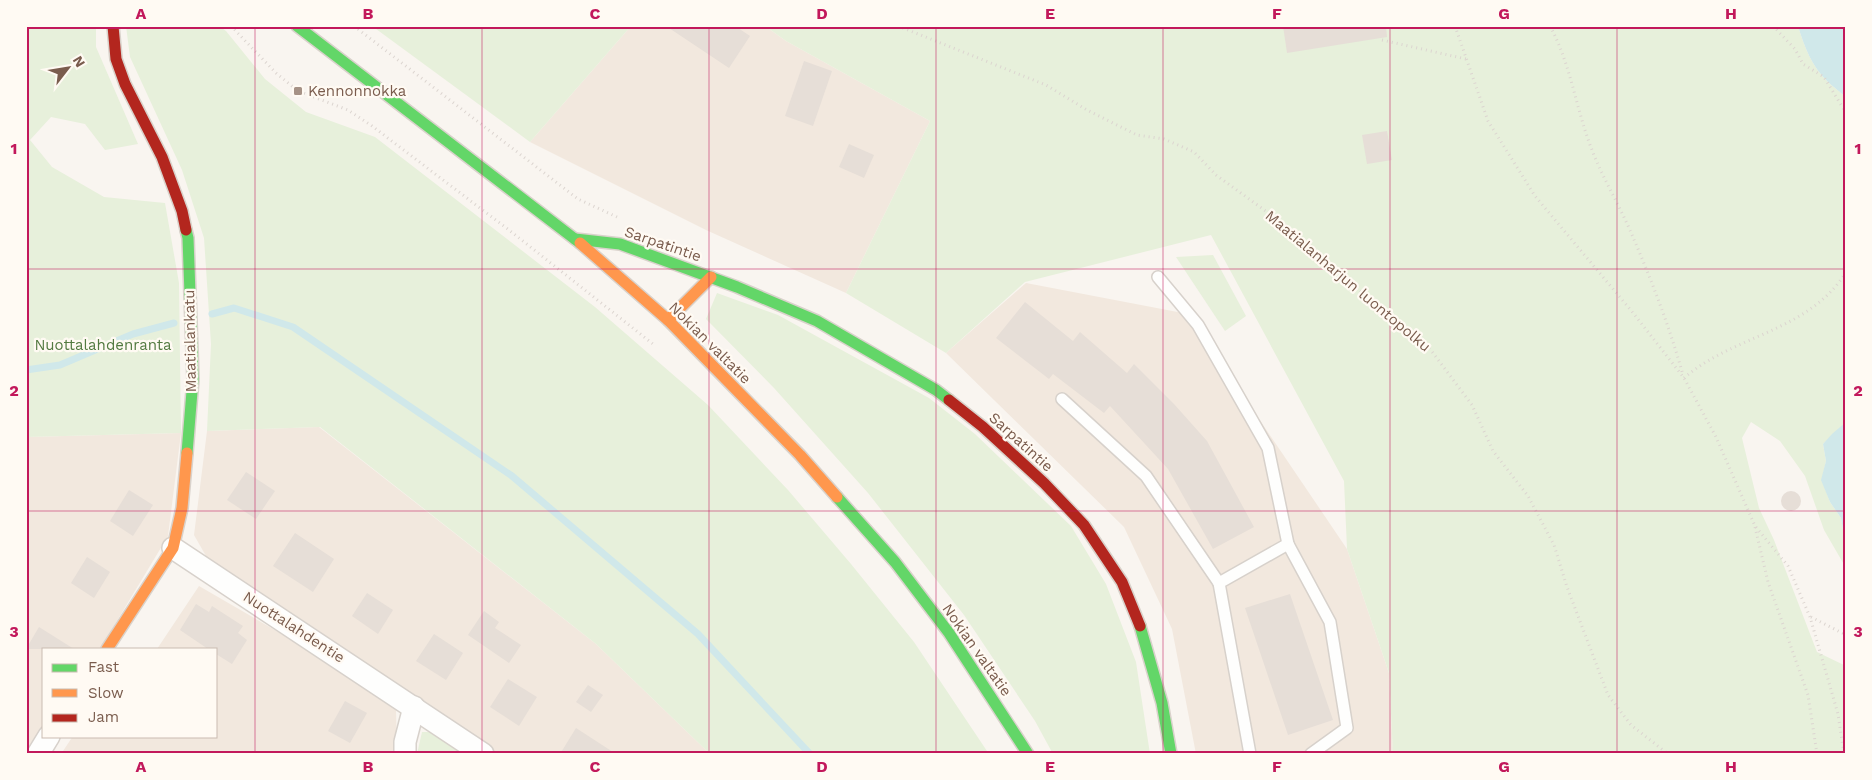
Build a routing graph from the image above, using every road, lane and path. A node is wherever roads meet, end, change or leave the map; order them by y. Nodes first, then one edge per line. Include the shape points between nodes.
1 (113, 26) edge
2 (231, 26) edge
3 (297, 26) edge
4 (354, 26) edge
5 (898, 26) edge
6 (1455, 26) edge
7 (1550, 26) edge
8 (1773, 26) edge
9 (1382, 40) dead end
10 (1467, 59) junction
11 (1846, 113) edge
12 (578, 199) dead end
13 (575, 240) junction
14 (1846, 272) edge
15 (711, 277) junction
16 (1158, 277) dead end
17 (668, 320) junction
18 (660, 350) dead end
19 (1684, 378) junction
20 (1062, 399) dead end
21 (1755, 526) junction
22 (1288, 544) junction
23 (173, 548) junction
24 (1219, 583) junction
25 (1810, 616) junction
26 (1846, 634) edge
27 (108, 648) edge
28 (414, 707) junction
29 (48, 738) edge
30 (38, 754) edge
31 (406, 754) edge
32 (483, 754) edge
33 (1028, 754) edge
34 (1171, 754) edge
35 (1250, 754) edge
36 (1311, 754) edge
37 (1668, 754) edge
38 (1817, 754) edge
39 (1844, 754) edge

1 - 23 main road, Maatialankatu via 116,58 125,84 172,182 188,238 193,379 182,508
2 - 18 path via 298,91 348,110 372,126
3 - 13 main road, Nokian valtatie
4 - 12 path
5 - 37 path, Maatialanharjun luontopolku via 1046,85 1137,135 1164,139 1194,152 1216,175 1289,228 1427,345 1472,405 1493,450 1528,496 1554,545 1608,695 1631,725
6 - 10 path
7 - 19 path via 1574,86 1589,142 1647,271
8 - 11 path via 1795,49 1803,64 1824,78
9 - 10 path
10 - 19 path via 1488,121 1534,196
13 - 15 main road, Sarpatintie via 620,244
13 - 17 main road, Nokian valtatie
14 - 19 path via 1836,288 1810,310 1698,365
15 - 17 main road, Sarpatintie
15 - 34 main road, Sarpatintie via 817,321 936,390 984,427 1044,482 1084,524 1122,582 1144,634
16 - 22 lane via 1198,325 1268,448
17 - 33 main road, Nokian valtatie via 800,455 895,562 949,633
19 - 21 path via 1716,437
20 - 24 lane via 1146,476
21 - 25 path via 1788,566
21 - 38 path via 1768,582 1808,695
22 - 24 lane
22 - 36 lane via 1330,622 1347,728
23 - 27 main road, Maatialankatu
23 - 28 street, Nuottalahdentie
24 - 35 lane
25 - 26 path
25 - 39 path via 1838,714
28 - 31 street via 405,742
28 - 32 street, Nuottalahdentie
29 - 30 street

